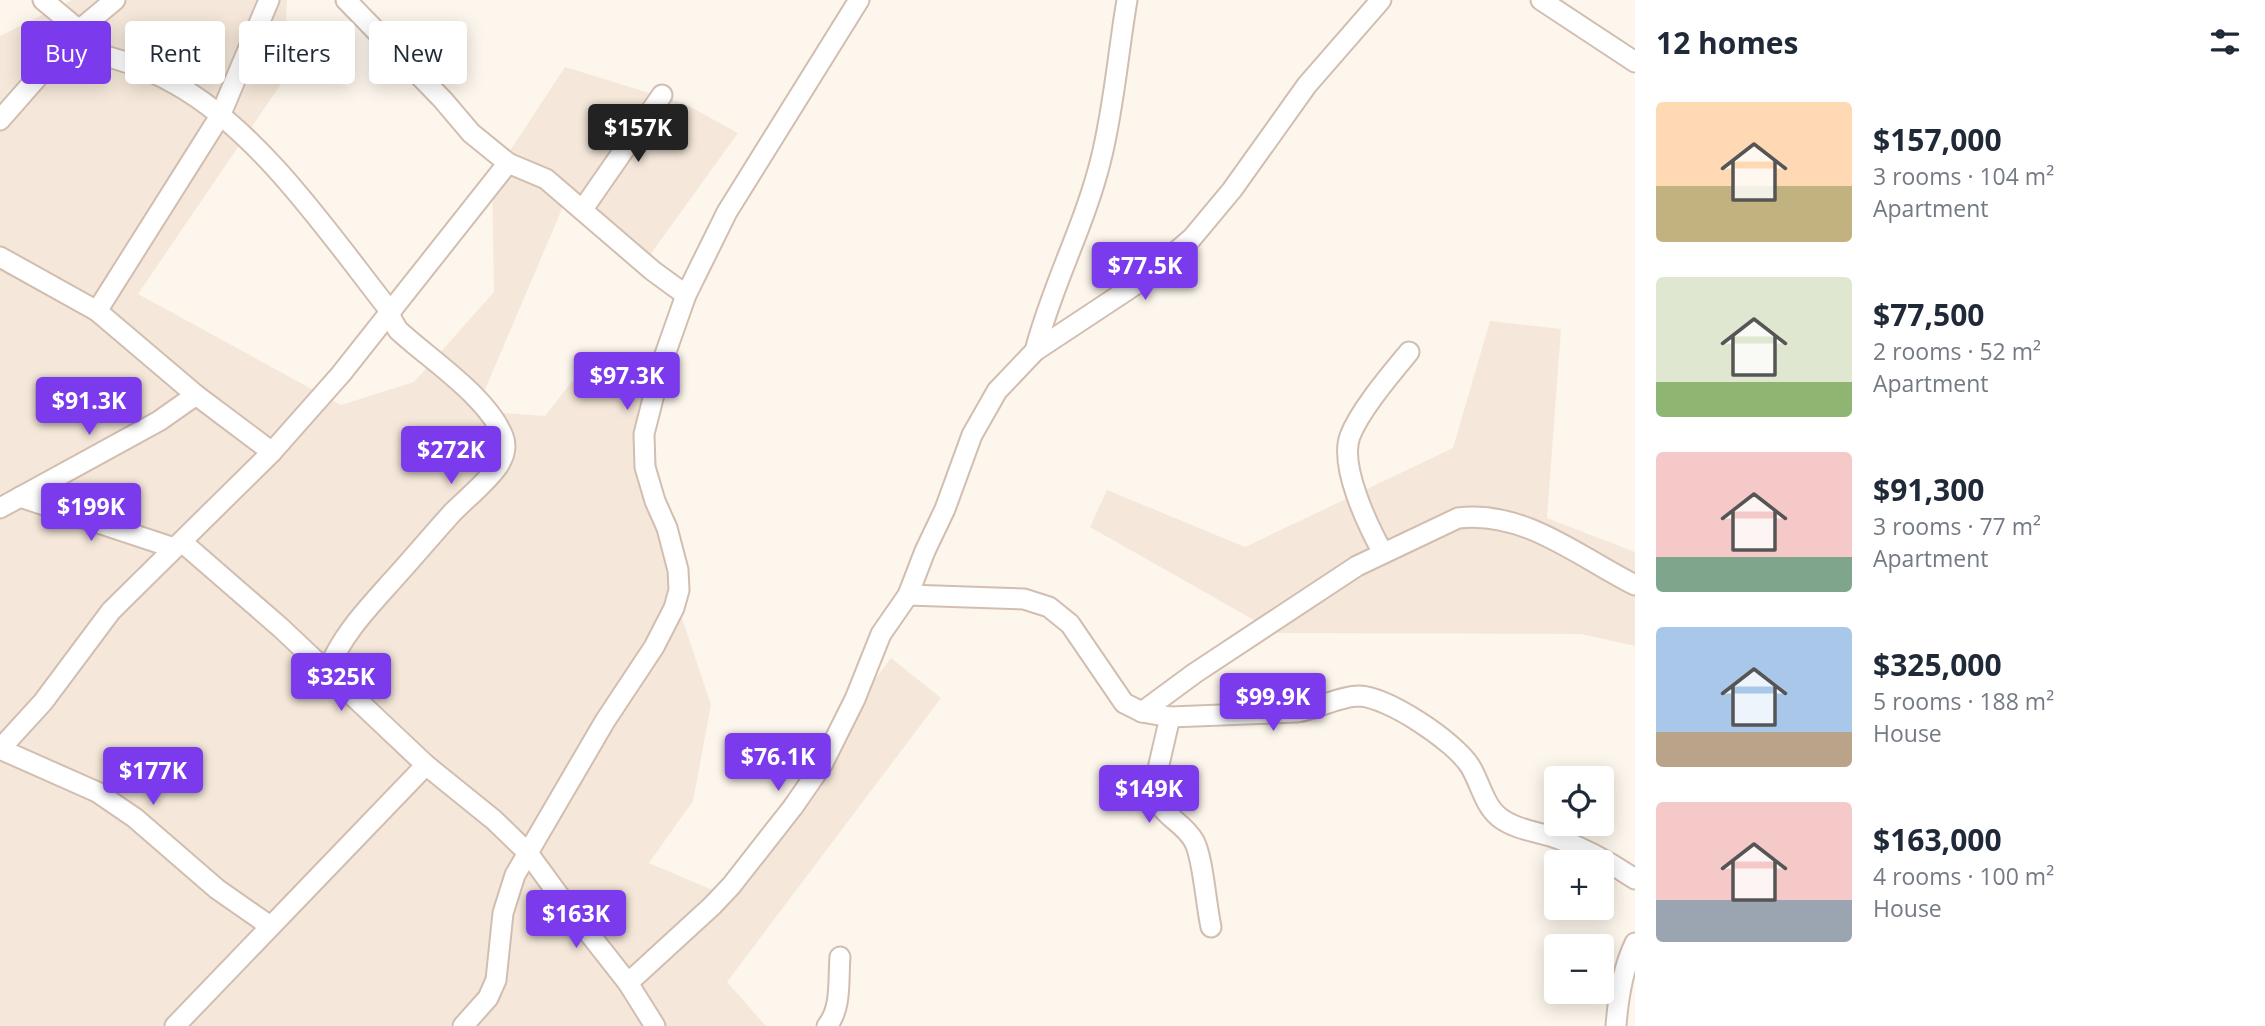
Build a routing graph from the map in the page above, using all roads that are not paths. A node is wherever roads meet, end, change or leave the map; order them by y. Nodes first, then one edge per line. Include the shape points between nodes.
1 (43, 0) edge
2 (115, 0) edge
3 (269, 0) edge
4 (346, 0) edge
5 (859, 0) edge
6 (1127, 0) edge
7 (1381, 0) edge
8 (1541, 0) edge
9 (68, 21) edge
10 (90, 21) edge
11 (111, 58) edge
12 (1635, 62) edge
13 (31, 84) edge
14 (662, 96) dead end
15 (220, 116) junction
16 (0, 120) edge
17 (508, 163) junction
18 (583, 209) junction
19 (0, 257) edge
20 (686, 295) junction
21 (97, 311) junction
22 (390, 312) junction
23 (1035, 351) junction
24 (1409, 352) dead end
25 (196, 395) junction
26 (272, 452) junction
27 (20, 497) junction
28 (0, 508) edge
29 (178, 545) junction
30 (1383, 553) junction
31 (1635, 585) edge
32 (908, 595) junction
33 (327, 672) junction
34 (1142, 712) junction
35 (1170, 717) junction
36 (0, 749) edge
37 (426, 765) junction
38 (528, 853) junction
39 (1635, 879) edge
40 (270, 926) junction
41 (1211, 927) dead end
42 (1635, 943) edge
43 (840, 957) dead end
44 (628, 983) junction
45 (175, 1026) edge
46 (463, 1026) edge
47 (655, 1026) edge
48 (827, 1026) edge
49 (1616, 1026) edge

1 - 9 street
2 - 10 street
3 - 15 street
4 - 17 street via 471,133
5 - 20 street via 727,212
6 - 23 street via 1101,158
7 - 23 street via 1307,85 1192,238 1147,276
8 - 12 street
11 - 15 street via 155,73
13 - 16 street
14 - 18 street
15 - 21 street
15 - 22 street via 271,165
17 - 18 street via 546,179
17 - 22 street
18 - 20 street
19 - 21 street
20 - 38 street via 643,434 645,467 678,570 674,608
21 - 25 street
22 - 26 street
22 - 33 street via 398,330 482,405 503,436 505,453 490,476 361,617
23 - 32 street via 997,391 979,419
24 - 30 street via 1359,419 1348,446 1363,512
25 - 26 street
25 - 27 street via 159,421
26 - 29 street
27 - 28 street
27 - 29 street
29 - 33 street
29 - 36 street via 111,611 43,702
30 - 31 street via 1446,522 1484,517 1534,530
30 - 34 street via 1314,593
32 - 34 street via 1024,599 1049,607 1070,624 1124,703
32 - 44 street via 881,634 840,732 806,789 724,893
33 - 37 street
34 - 35 street
35 - 39 street via 1297,712 1352,697 1376,699 1431,729 1453,747 1502,819 1577,846
35 - 41 street via 1154,795 1193,839
36 - 40 street via 97,792
37 - 38 street
37 - 40 street
38 - 44 street
38 - 46 street via 506,900 496,979 488,998
40 - 45 street
42 - 49 street via 1625,968
43 - 48 street via 836,1007
44 - 47 street

